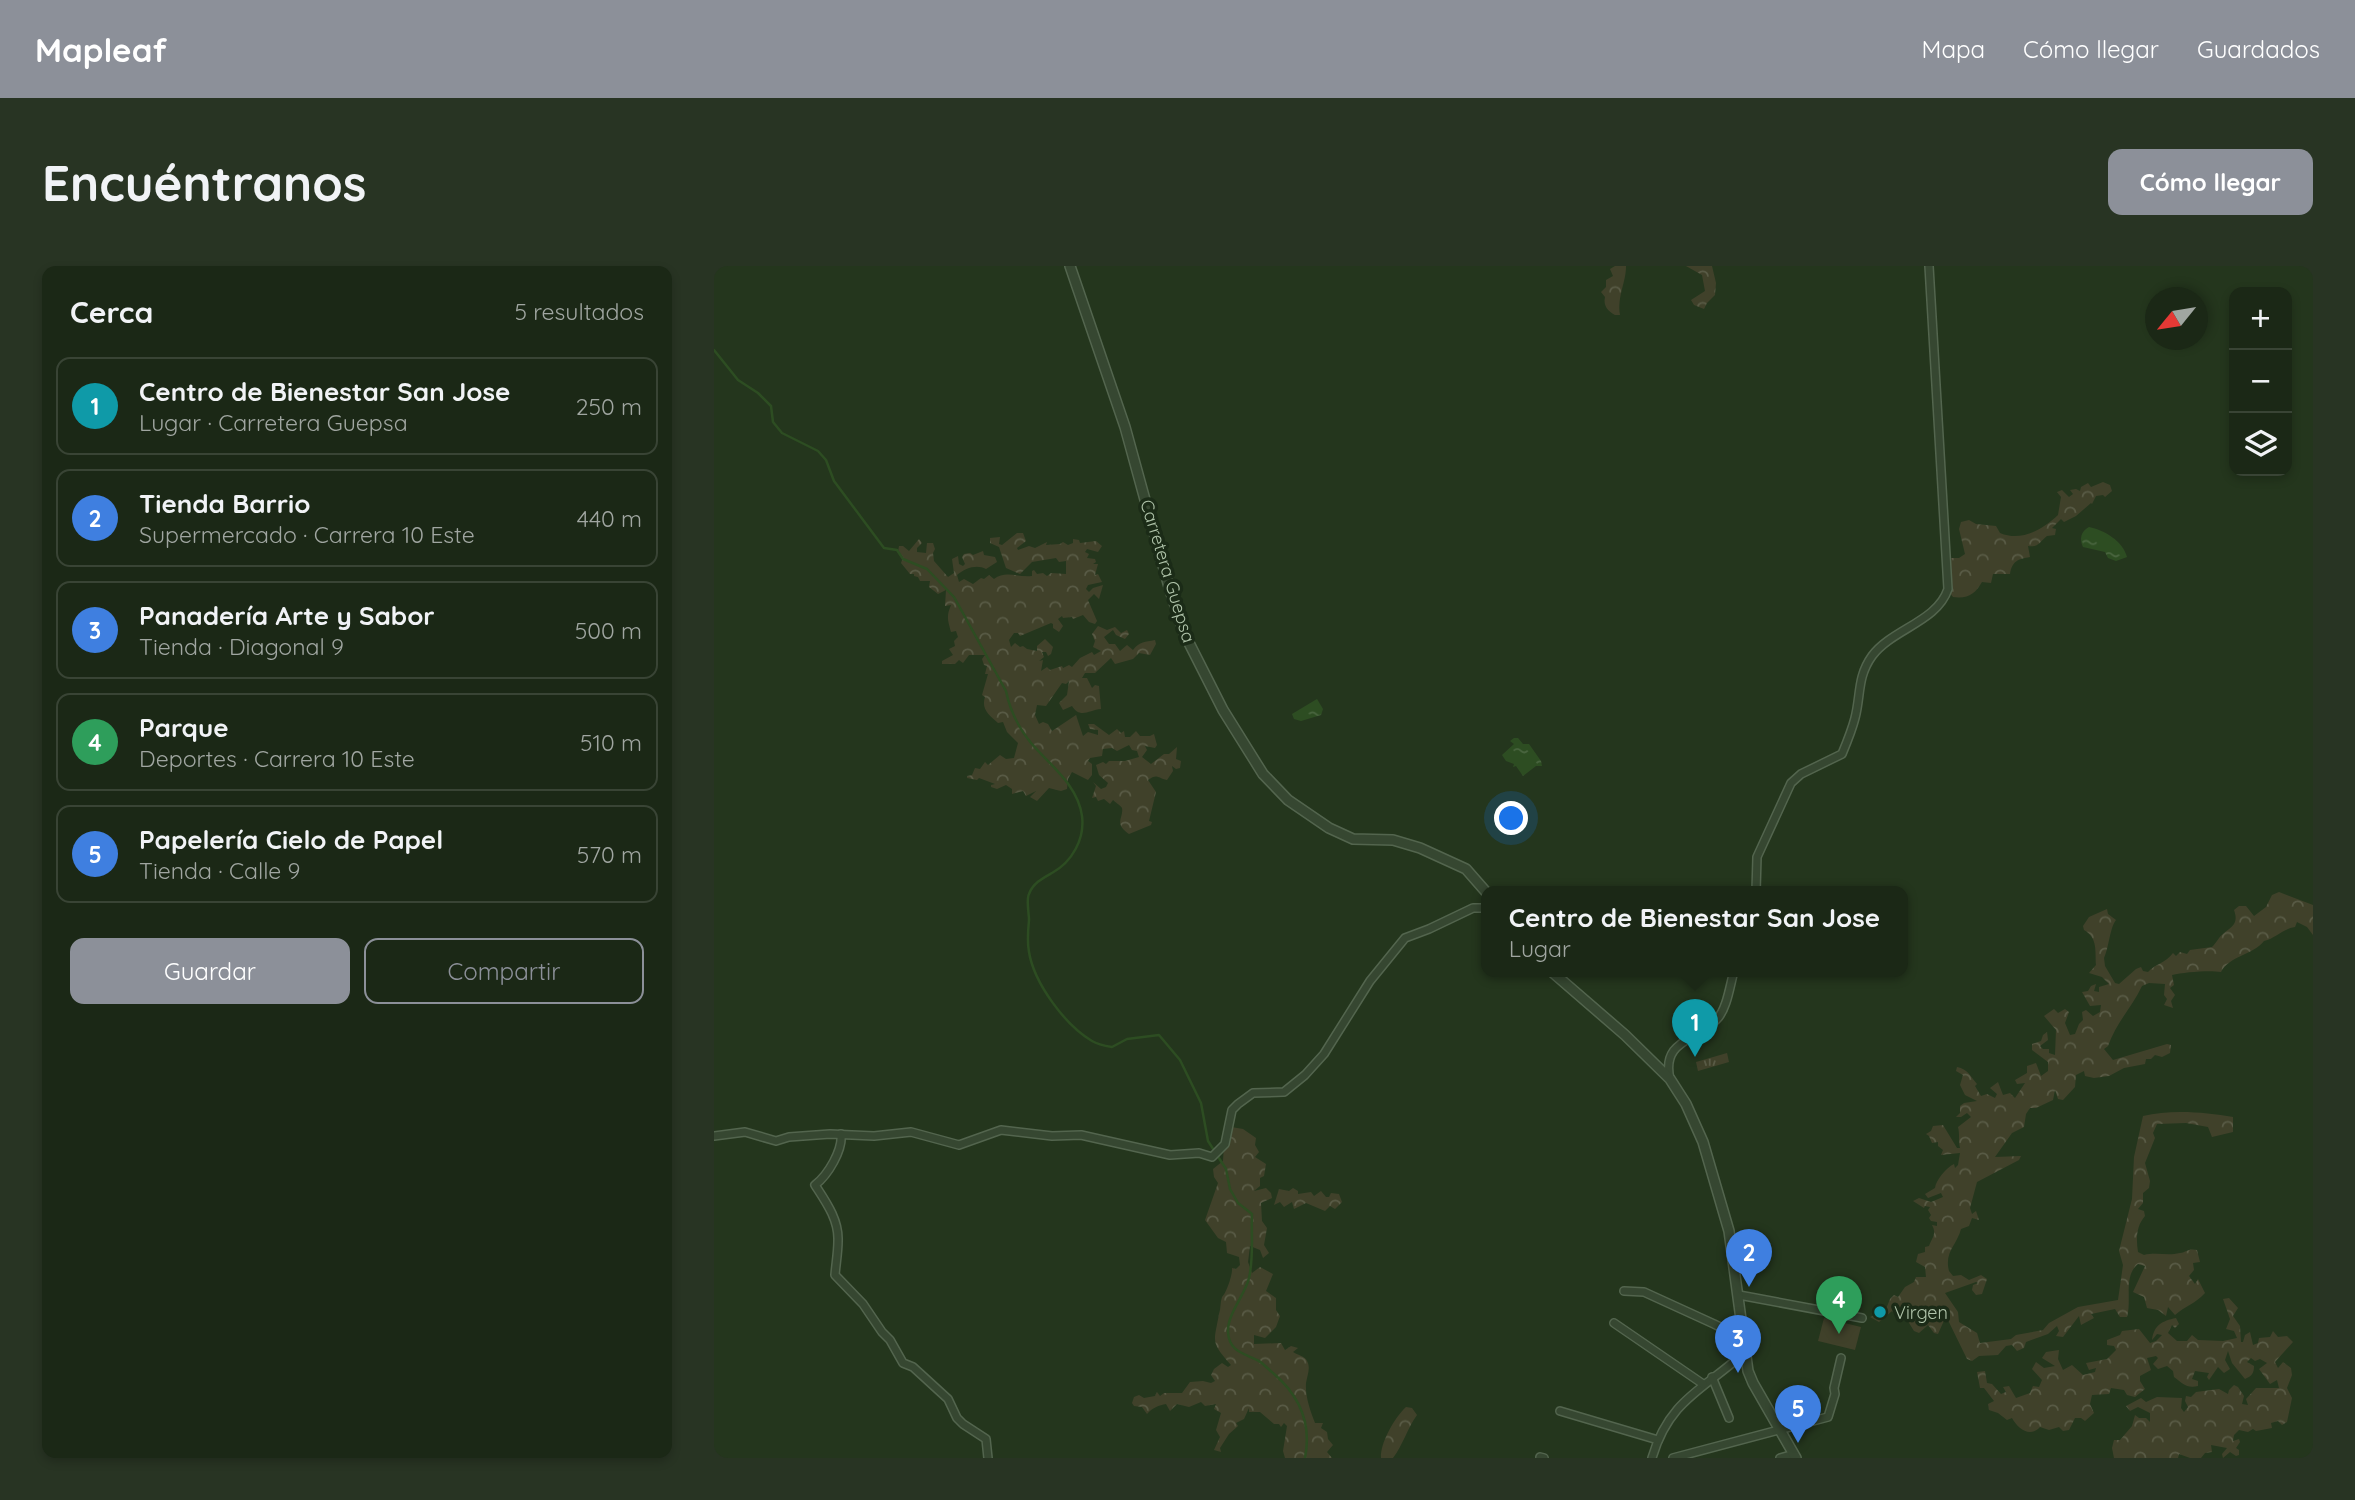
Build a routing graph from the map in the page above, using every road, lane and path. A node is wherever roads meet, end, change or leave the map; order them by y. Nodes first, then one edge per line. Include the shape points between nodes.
1 (1070, 266) edge
2 (1929, 266) edge
3 (1481, 886) edge
4 (1756, 886) edge
5 (1481, 908) edge
6 (1558, 977) edge
7 (1732, 977) edge
8 (1670, 1079) junction
9 (841, 1134) junction
10 (714, 1136) edge
11 (1624, 1292) dead end
12 (1739, 1295) junction
13 (1862, 1318) dead end
14 (1614, 1322) dead end
15 (1745, 1352) junction
16 (1841, 1358) dead end
17 (1712, 1377) junction
18 (1703, 1384) junction
19 (1560, 1411) dead end
20 (1729, 1418) dead end
21 (1780, 1431) junction
22 (1658, 1440) junction
23 (1795, 1456) edge
24 (988, 1458) edge
25 (1652, 1458) edge
26 (1673, 1458) edge
27 (1780, 1458) edge

1 - 3 street, Carretera Guepsa via 1125,427 1185,633 1223,710 1263,774 1288,800 1329,828 1353,839 1393,840 1420,848 1466,869
2 - 4 street via 1948,589 1938,607 1872,655 1860,678 1855,717 1842,754 1791,783 1757,857
5 - 9 street via 1405,937 1305,1075 1284,1092 1253,1093 1232,1110 1225,1144 1216,1155 1170,1155 1081,1135 1001,1130 959,1144 911,1132
6 - 8 street
7 - 8 street via 1718,1018 1668,1057
8 - 12 street via 1703,1142 1728,1231
9 - 10 street via 776,1141 746,1132
9 - 24 street via 832,1164 816,1185 831,1210 838,1238 835,1275 863,1304 903,1363 948,1399 963,1424 986,1439
11 - 15 street via 1644,1292 1714,1324 1728,1331
12 - 13 street
12 - 15 street
14 - 18 street
15 - 17 street
15 - 21 street via 1753,1384
16 - 21 street via 1828,1417
17 - 18 street
17 - 20 street
18 - 22 street via 1677,1408
19 - 22 street
21 - 23 street
21 - 26 street
22 - 25 street
23 - 27 street

